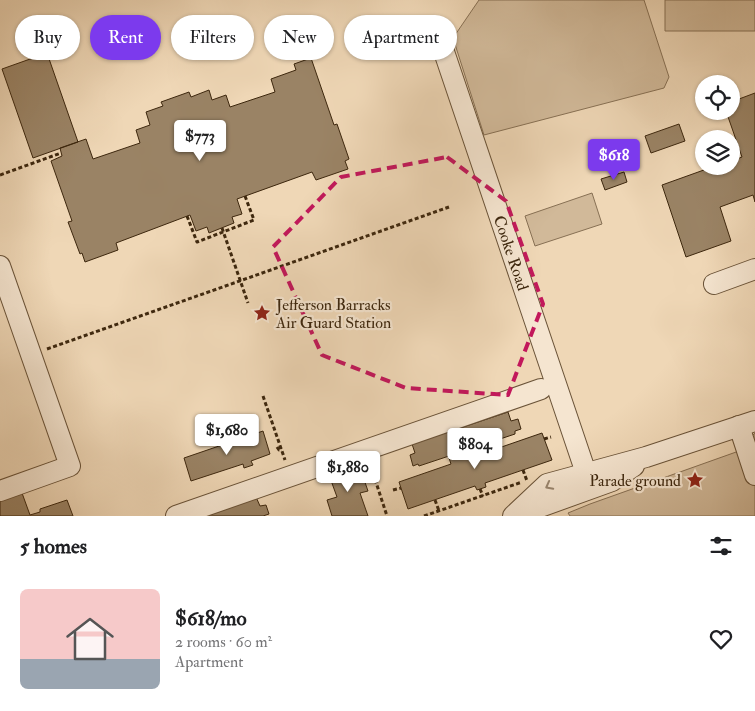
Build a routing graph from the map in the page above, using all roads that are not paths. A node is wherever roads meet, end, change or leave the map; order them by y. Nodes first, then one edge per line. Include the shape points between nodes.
1 (447, 60) edge
2 (0, 266) edge
3 (755, 269) edge
4 (714, 284) dead end
5 (541, 389) dead end
6 (747, 423) edge
7 (646, 457) junction
8 (586, 473) junction
9 (755, 475) edge
10 (0, 491) edge
11 (176, 516) edge
12 (513, 516) edge
13 (522, 516) edge

1 - 8 street, Cooke Road
2 - 10 street via 70,466
3 - 4 street
5 - 11 street
6 - 7 street
6 - 9 street
7 - 8 street
7 - 13 street via 612,481
8 -> 12 street via 547,484

